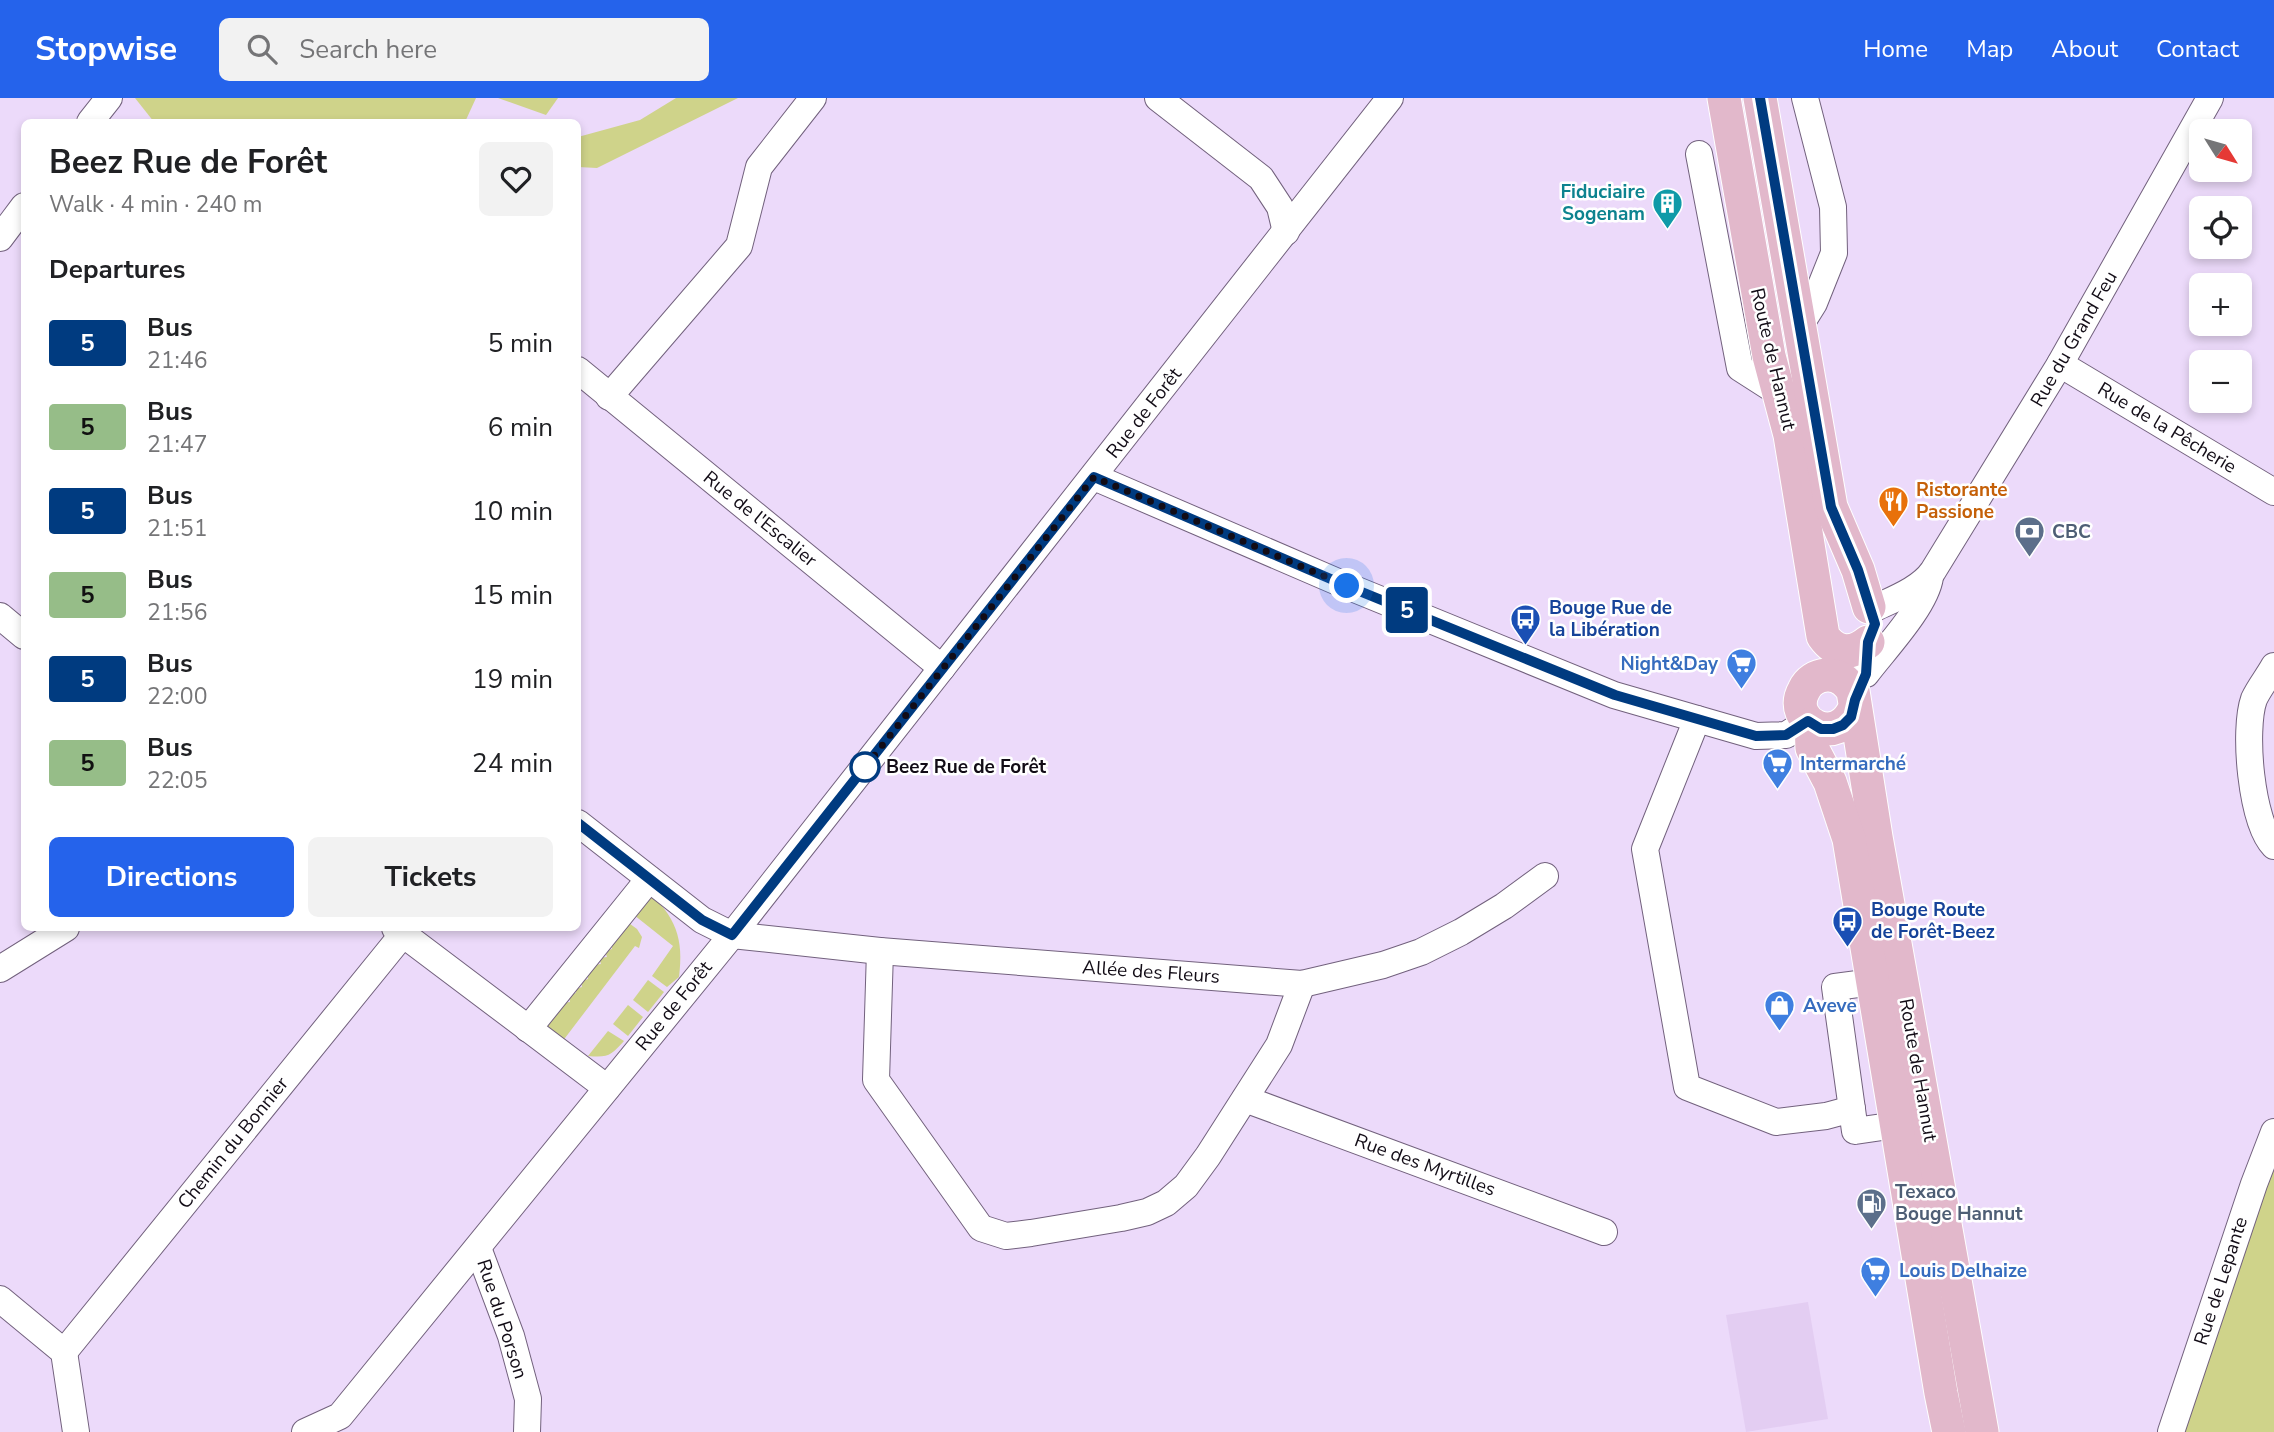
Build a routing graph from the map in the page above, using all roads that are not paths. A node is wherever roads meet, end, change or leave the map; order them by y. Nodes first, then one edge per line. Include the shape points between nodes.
1 (110, 98) edge
2 (813, 98) edge
3 (1158, 98) edge
4 (1390, 98) edge
5 (1724, 98) edge
6 (1760, 98) edge
7 (1805, 98) edge
8 (2210, 98) edge
9 (92, 119) edge
10 (1699, 154) dead end
11 (21, 210) edge
12 (1286, 232) junction
13 (0, 238) edge
14 (1799, 327) junction
15 (2060, 364) junction
16 (581, 373) edge
17 (1779, 393) junction
18 (609, 397) junction
19 (1094, 477) junction
20 (2274, 492) edge
21 (1930, 575) junction
22 (0, 616) edge
23 (1821, 622) junction
24 (21, 634) edge
25 (1869, 651) junction
26 (2274, 666) edge
27 (943, 668) junction
28 (1805, 687) junction
29 (1697, 719) junction
30 (1810, 723) junction
31 (581, 825) edge
32 (2274, 846) edge
33 (1545, 876) dead end
34 (649, 878) junction
35 (61, 931) edge
36 (399, 931) edge
37 (732, 935) junction
38 (880, 951) junction
39 (0, 969) edge
40 (1873, 982) junction
41 (1302, 984) junction
42 (528, 1029) junction
43 (607, 1088) junction
44 (1245, 1099) junction
45 (1852, 1110) junction
46 (1896, 1125) junction
47 (2274, 1132) edge
48 (1604, 1232) dead end
49 (478, 1248) junction
50 (0, 1299) edge
51 (64, 1352) junction
52 (1946, 1430) edge
53 (76, 1432) edge
54 (305, 1432) edge
55 (527, 1432) edge
56 (1982, 1432) edge
57 (2171, 1432) edge

1 - 9 street
2 - 18 street via 759,167 739,246
3 - 12 street via 1261,178 1280,207
4 - 12 street, Rue de Forêt
5 - 17 main road, Route de Hannut
6 - 14 main road, Route de Hannut
7 - 14 street, Route de Hannut via 1833,207 1834,253
8 - 15 street, Rue du Grand Feu
10 - 17 street via 1740,368
11 - 13 street
12 - 19 street, Rue de Forêt
14 - 25 main road, Route de Hannut via 1831,507 1858,570
15 - 20 street, Rue de la Pêcherie
15 - 21 street, Rue du Grand Feu
16 - 18 street, Rue de l'Escalier
17 - 23 main road, Route de Hannut
18 - 27 street, Rue de l'Escalier
19 - 27 street, Rue de Forêt
19 - 29 street via 1615,695
21 - 25 street, Rue du Grand Feu via 1908,591
21 - 25 street, Rue du Grand Feu via 1908,620
22 - 24 street
23 - 25 main road, Route de Hannut via 1825,610 1841,598 1861,601
23 - 28 main road, Route de Hannut via 1804,658
25 - 28 main road via 1849,685 1832,675 1812,679
25 - 30 main road via 1851,717 1833,729
25 - 56 main road, Route de Hannut
26 - 32 street via 2255,699 2250,724 2253,798 2266,838
27 - 37 street, Rue de Forêt
28 - 30 main road, Route de Hannut via 1800,704
29 - 30 street via 1756,736 1786,735
29 - 45 street via 1645,849 1687,1087 1776,1122
30 - 40 main road, Route de Hannut via 1812,748 1830,782 1849,839
31 - 34 street
33 - 41 street, Allée des Fleurs via 1504,906 1421,953
34 - 37 street via 702,920
34 - 42 street
35 - 39 street
36 - 42 street
36 - 51 street, Chemin du Bonnier
37 - 38 street, Allée des Fleurs
37 - 43 street, Rue de Forêt
38 - 41 street, Allée des Fleurs
38 - 44 street via 876,1080 981,1228 1006,1236 1031,1233 1121,1218 1166,1203 1186,1186
40 - 45 street via 1835,987
40 - 46 main road, Route de Hannut
41 - 44 street via 1279,1045
42 - 43 street
43 - 49 street, Rue de Forêt
44 - 48 street, Rue des Myrtilles
45 - 46 street via 1855,1131
46 - 52 main road, Route de Hannut
47 - 57 street, Rue de Lepante
49 - 54 street, Rue de Forêt via 340,1416
49 - 55 street, Rue du Porson via 511,1336 527,1399
50 - 51 street
51 - 53 street

